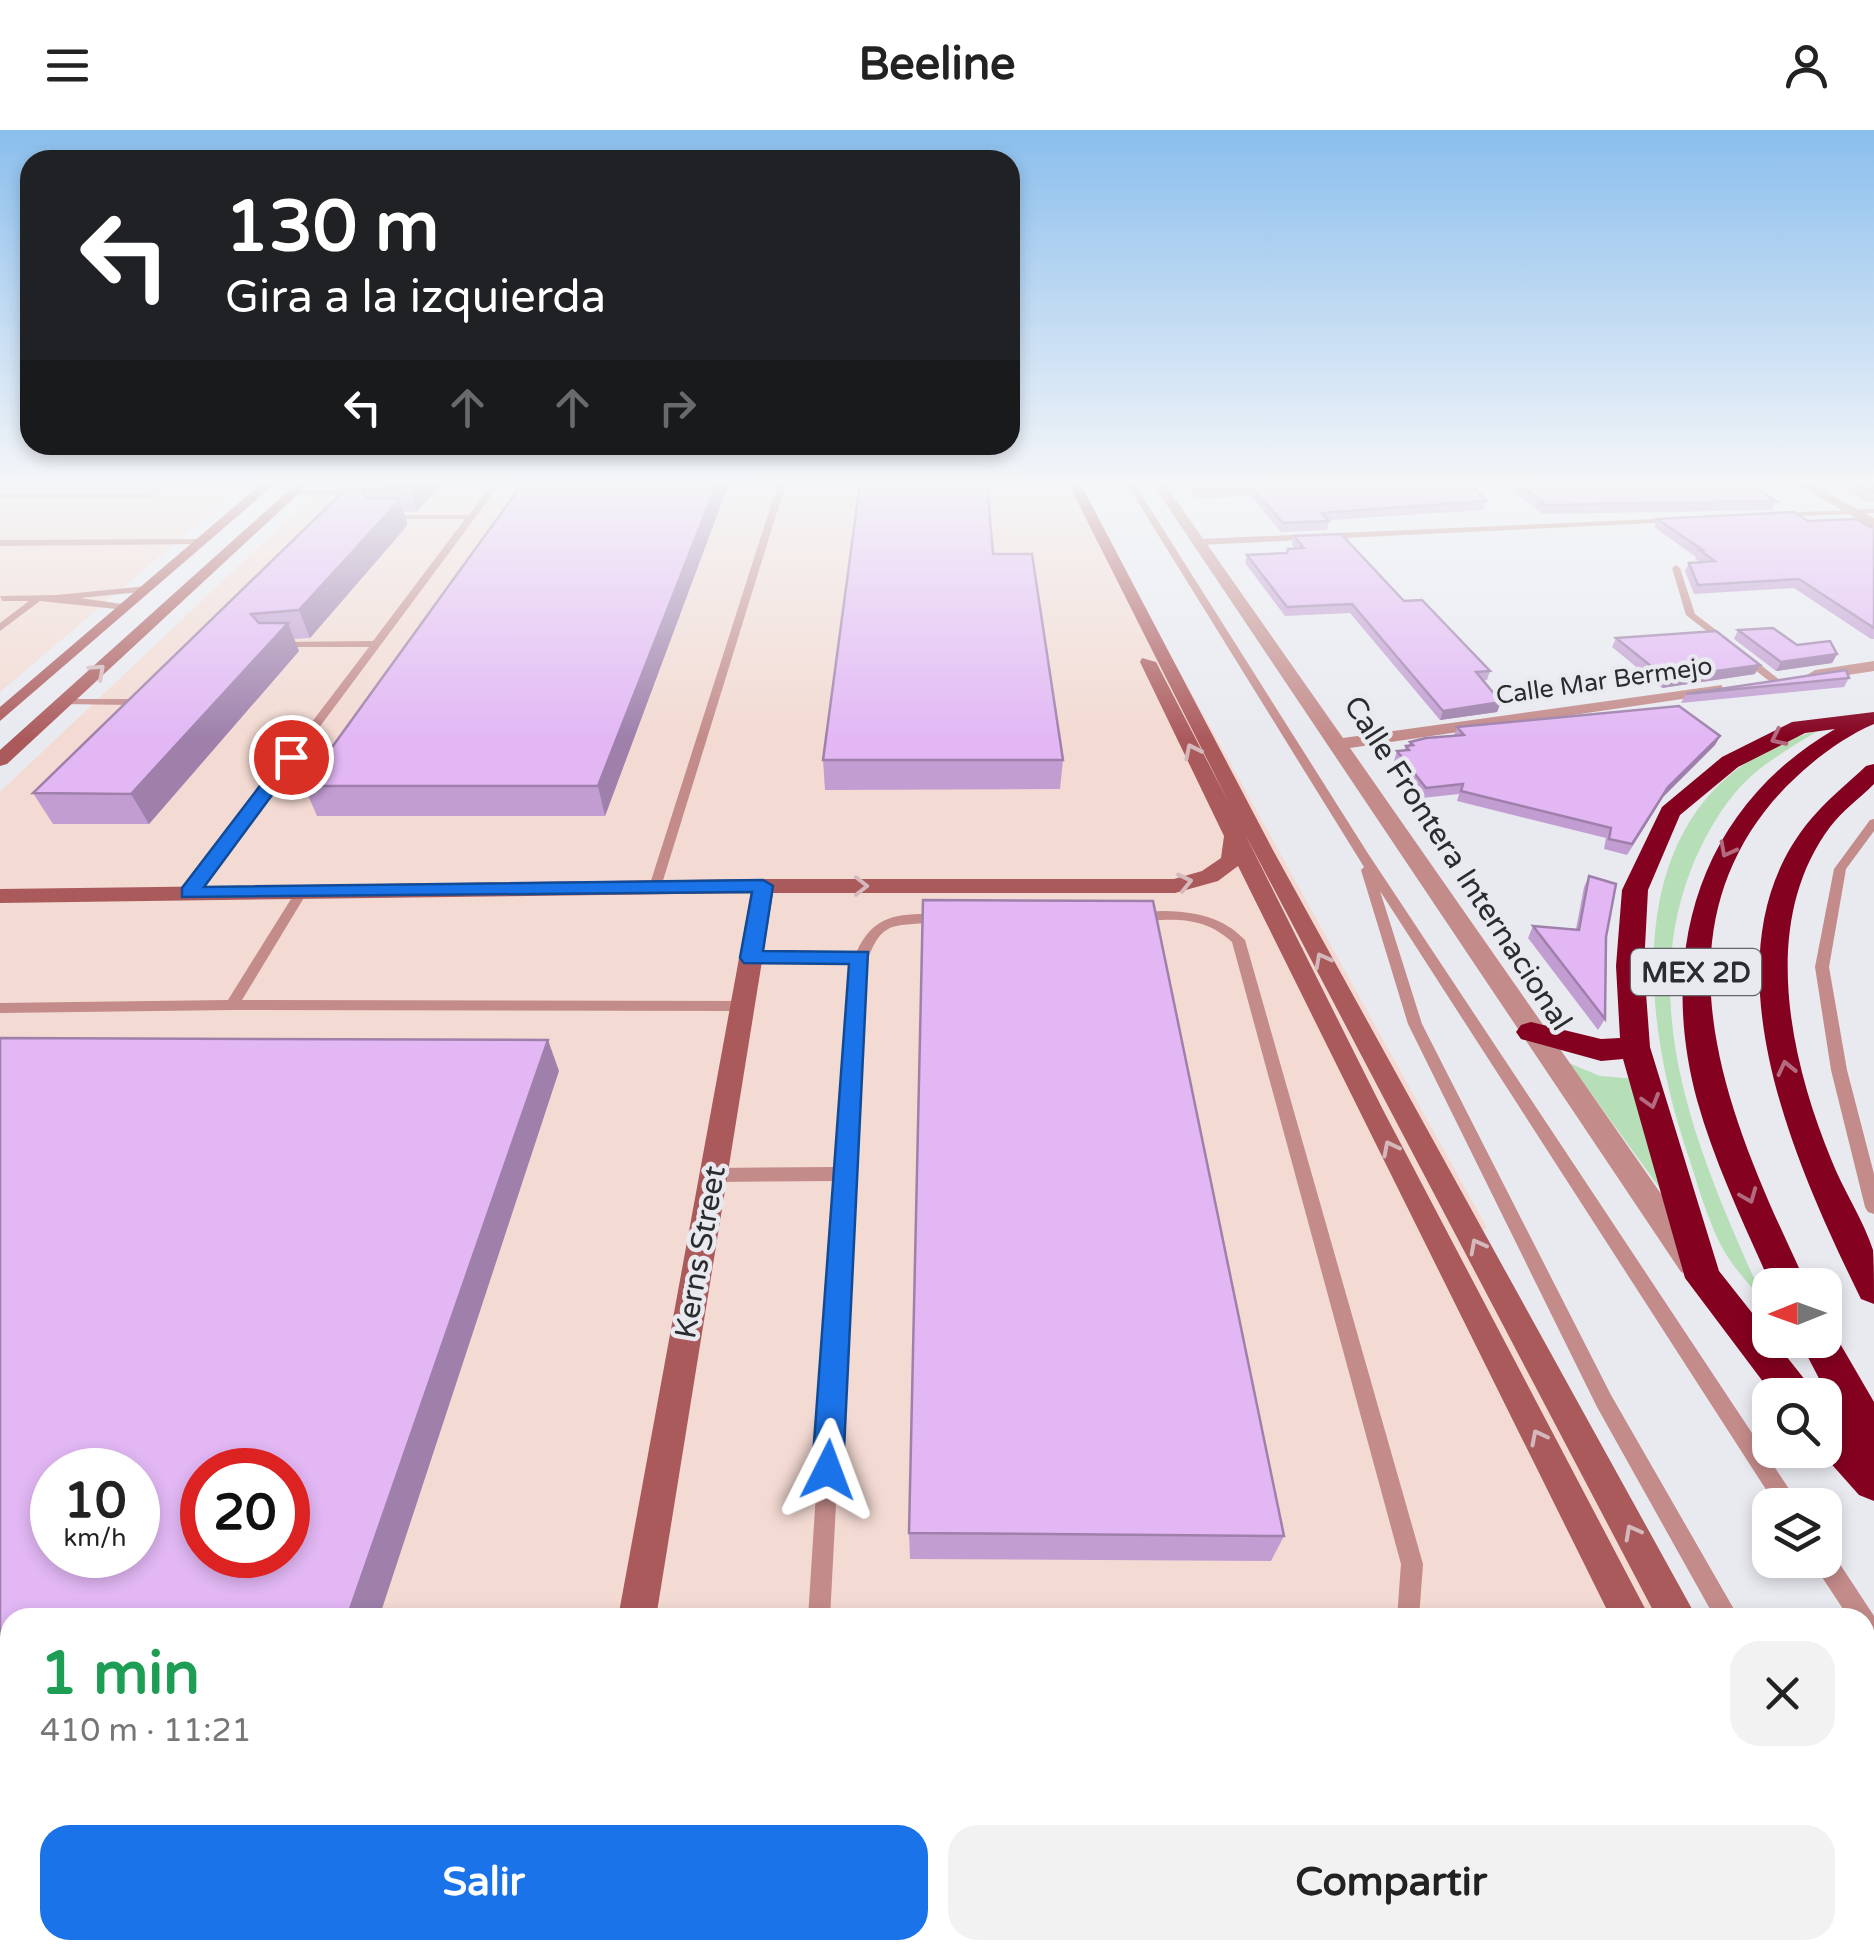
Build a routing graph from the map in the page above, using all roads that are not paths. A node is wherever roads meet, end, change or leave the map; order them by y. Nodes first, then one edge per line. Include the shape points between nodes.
1 (171, 568) edge
2 (211, 568) edge
3 (433, 568) edge
4 (755, 568) edge
5 (1102, 568) edge
6 (1119, 568) edge
7 (1183, 568) edge
8 (1219, 568) edge
9 (1676, 568) dead end
10 (147, 589) junction
11 (1, 598) edge
12 (38, 598) junction
13 (56, 598) junction
14 (126, 607) junction
15 (0, 628) edge
16 (271, 644) edge
17 (376, 644) junction
18 (1874, 666) edge
19 (1776, 680) junction
20 (1756, 684) edge
21 (1736, 686) edge
22 (18, 700) junction
23 (0, 701) edge
24 (64, 702) junction
25 (132, 702) edge
26 (0, 716) edge
27 (1873, 718) edge
28 (1342, 744) junction
29 (0, 760) edge
30 (1874, 771) edge
31 (1240, 801) junction
32 (1874, 823) edge
33 (1236, 838) junction
34 (1361, 852) junction
35 (763, 886) junction
36 (655, 887) junction
37 (302, 891) junction
38 (189, 893) junction
39 (0, 896) edge
40 (1121, 916) edge
41 (963, 918) edge
42 (860, 957) junction
43 (751, 958) junction
44 (232, 1005) junction
45 (743, 1006) junction
46 (0, 1008) edge
47 (1530, 1032) junction
48 (1635, 1047) junction
49 (845, 1174) junction
50 (714, 1175) junction
51 (1874, 1207) edge
52 (1782, 1268) edge
53 (1703, 1278) junction
54 (1874, 1288) edge
55 (1828, 1358) edge
56 (1783, 1378) edge
57 (1874, 1441) edge
58 (1842, 1446) edge
59 (1874, 1481) edge
60 (1777, 1488) edge
61 (1836, 1578) edge
62 (640, 1608) edge
63 (820, 1608) edge
64 (1409, 1608) edge
65 (1626, 1608) edge
66 (1673, 1608) edge
67 (1722, 1608) edge
68 (1856, 1608) edge

1 - 10 main road
24 -> 2 main road
3 - 17 lane
4 - 36 lane
33 -> 5 main road
6 - 31 main road
7 - 34 lane
8 - 28 street, Calle Frontera Internacional
9 - 19 lane via 1690,615
10 - 13 lane
10 - 14 main road
11 - 12 lane
12 - 13 lane
12 - 15 lane
13 - 14 lane
14 - 22 main road
16 - 17 lane
17 - 38 lane
18 - 19 street, Calle Mar Bermejo
19 - 20 street, Calle Mar Bermejo
21 - 28 street, Calle Mar Bermejo
22 - 23 lane
22 - 26 main road
24 - 25 lane
24 - 29 main road
27 -> 48 highway via 1800,728 1730,762 1670,812 1635,890
27 -> 52 highway, MEX 2D via 1785,773 1750,809 1709,890 1695,981 1699,1037 1713,1100
28 - 47 street, Calle Frontera Internacional
54 -> 30 highway, MEX 2D via 1828,1201 1796,1110 1771,988 1791,869 1812,829
31 - 33 main road
66 -> 31 main road
32 - 51 lane via 1840,869 1822,967 1839,1070
35 -> 33 main road via 1176,886 1231,861
65 -> 33 main road
34 - 60 lane
34 - 67 lane via 1415,1024 1604,1402
35 - 36 main road
35 - 43 main road, Kerns Street
36 - 37 main road
37 - 38 main road
37 - 44 lane
38 - 39 main road
40 - 64 lane via 1200,916 1238,940 1412,1564
41 - 42 lane via 885,924 866,938
42 - 43 lane
42 - 49 lane
43 - 45 main road, Kerns Street
44 - 45 lane
44 - 46 lane
45 - 50 main road, Kerns Street
47 - 48 highway via 1600,1050
47 - 53 street, Calle Frontera Internacional
48 -> 53 highway
49 - 50 lane
49 - 63 lane
50 - 62 main road, Kerns Street
53 - 56 highway
55 - 57 highway
58 - 59 highway
61 - 68 lane

